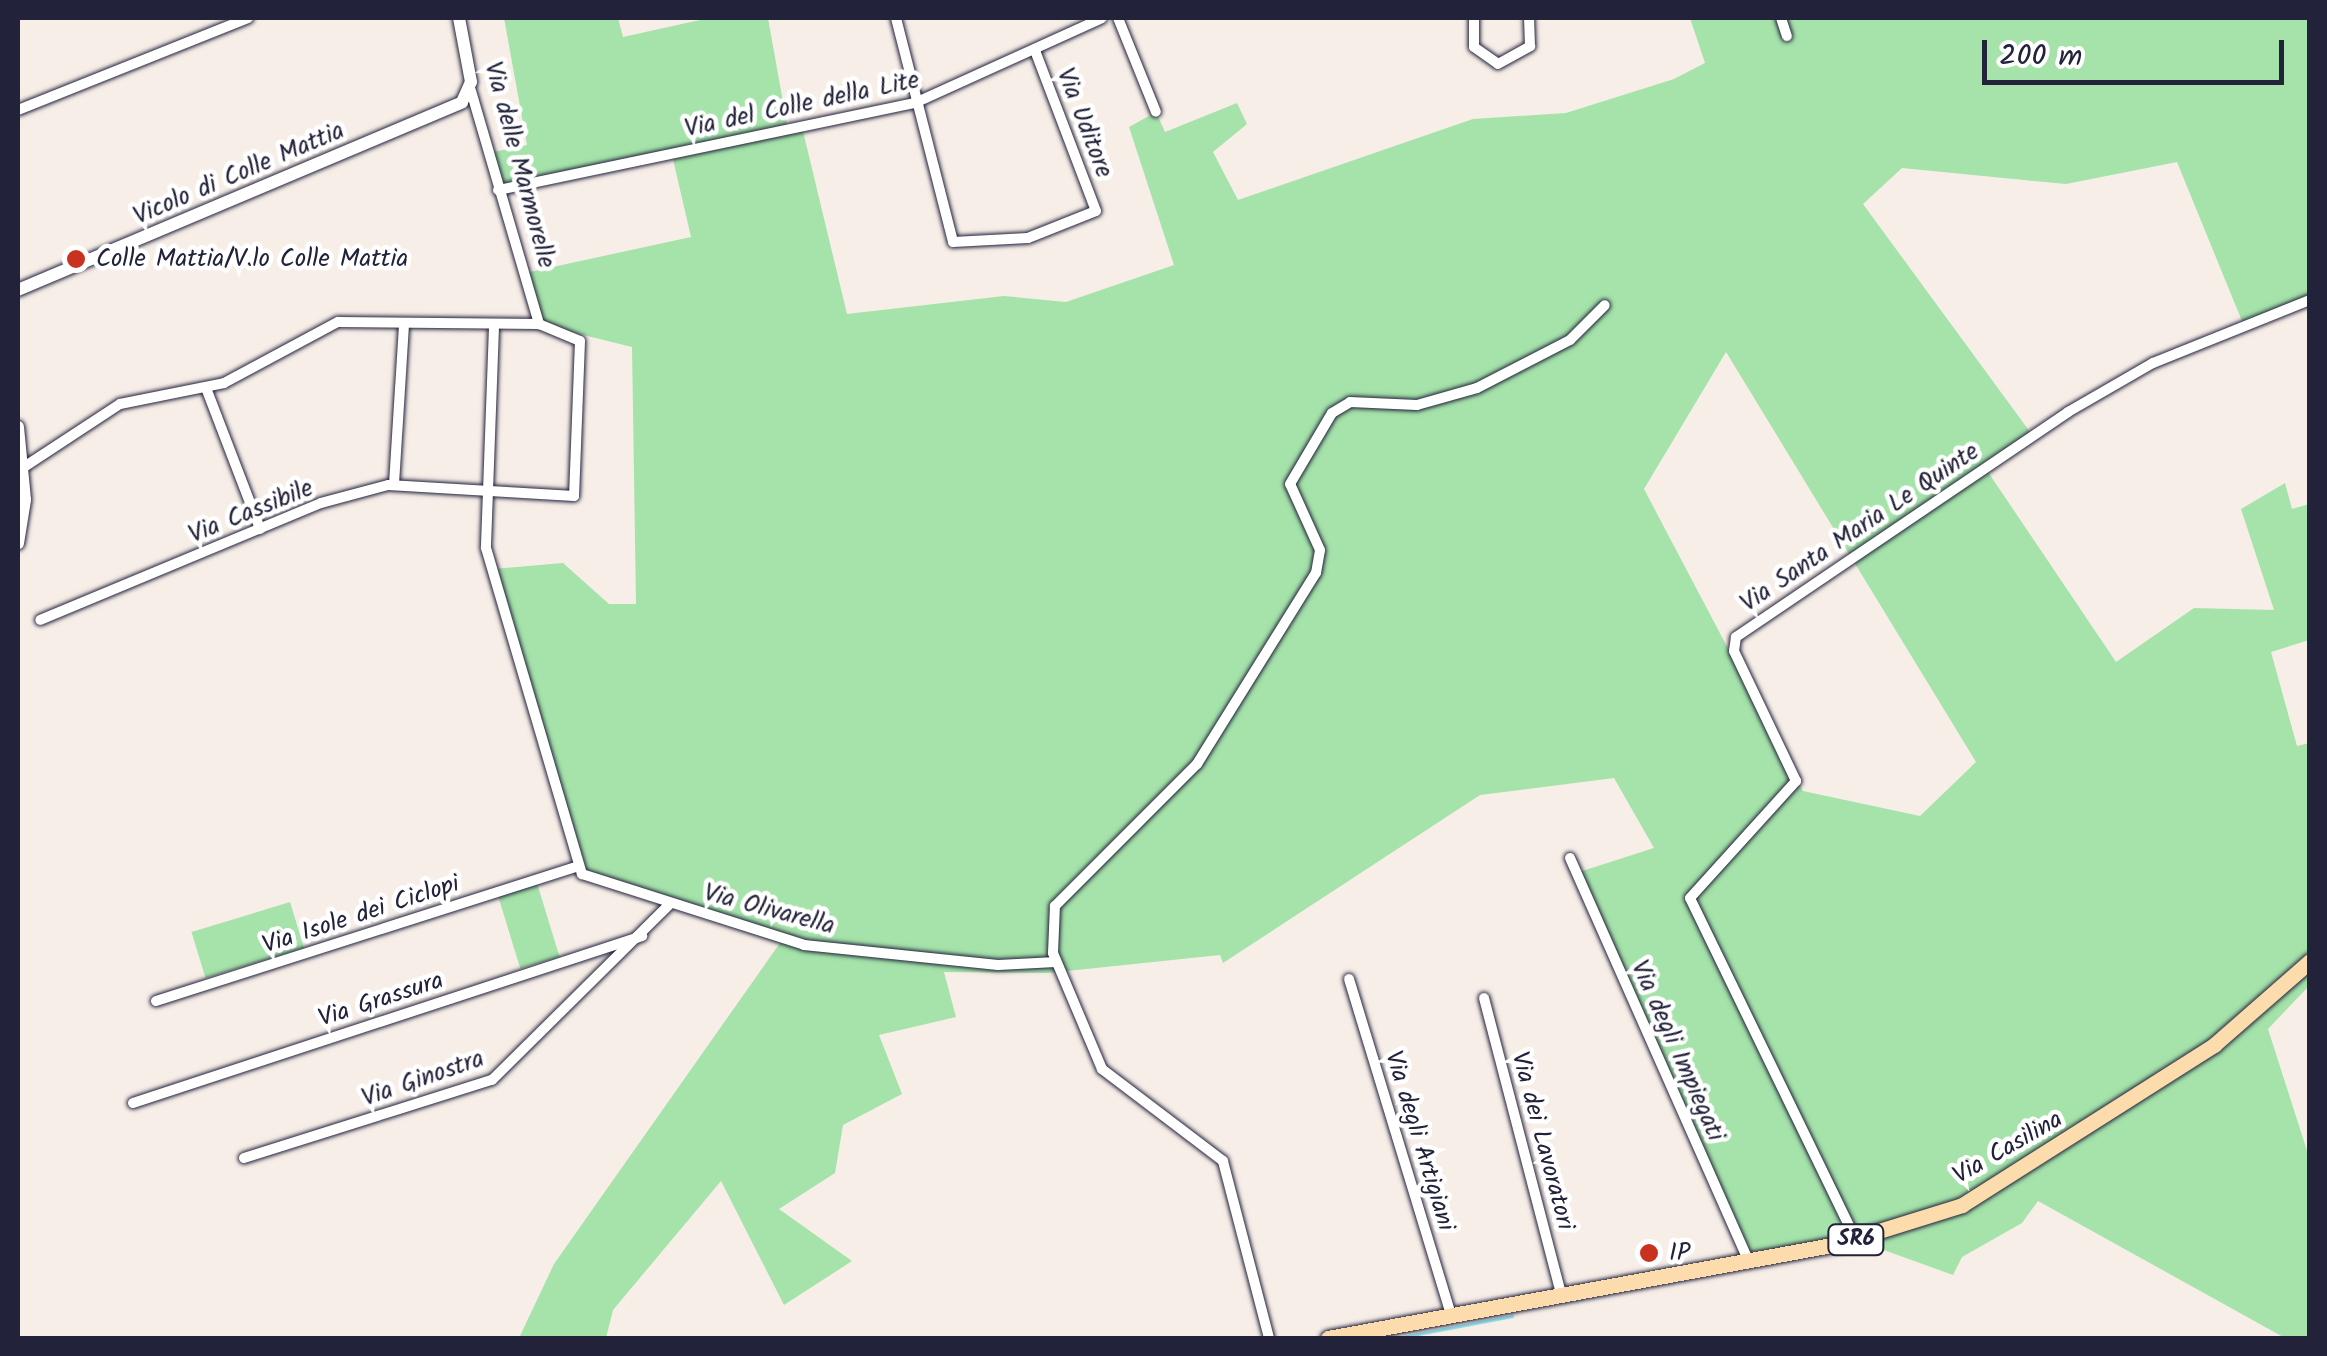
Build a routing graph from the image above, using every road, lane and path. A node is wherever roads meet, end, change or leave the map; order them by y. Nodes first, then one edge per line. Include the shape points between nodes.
1 (248, 18) edge
2 (460, 18) edge
3 (896, 18) edge
4 (1102, 18) edge
5 (1118, 18) edge
6 (1474, 18) edge
7 (1528, 18) edge
8 (1781, 18) edge
9 (1788, 36) dead end
10 (1035, 50) junction
11 (471, 90) junction
12 (915, 104) junction
13 (18, 110) edge
14 (1156, 112) dead end
15 (498, 190) junction
16 (18, 290) edge
17 (2310, 300) edge
18 (1605, 306) dead end
19 (404, 324) junction
20 (539, 324) junction
21 (494, 327) junction
22 (206, 388) junction
23 (18, 427) edge
24 (24, 466) junction
25 (394, 484) junction
26 (487, 492) junction
27 (260, 529) junction
28 (18, 543) edge
29 (40, 620) dead end
30 (1570, 858) dead end
31 (578, 866) junction
32 (670, 904) junction
33 (642, 936) junction
34 (2310, 961) edge
35 (1056, 962) junction
36 (1349, 979) dead end
37 (1484, 998) dead end
38 (156, 1000) dead end
39 (133, 1103) dead end
40 (244, 1158) dead end
41 (1856, 1240) junction
42 (1748, 1260) junction
43 (1562, 1294) junction
44 (1450, 1314) junction
45 (1270, 1338) edge
46 (1328, 1338) edge

1 - 13 street
2 - 11 street, Via delle Marmorelle
3 - 12 street
4 - 10 street, Via del Colle della Lite
5 - 14 street
6 - 7 street via 1474,47 1498,64 1530,46
8 - 9 street
10 - 12 street, Via del Colle della Lite
10 - 12 street, Via Uditore via 1096,211 1028,238 953,242
11 - 15 street, Via delle Marmorelle
11 - 16 street, Vicolo di Colle Mattia via 436,117
12 - 15 street, Via del Colle della Lite
15 - 20 street, Via delle Marmorelle
17 - 41 street, Via Santa Maria Le Quinte via 2154,363 2068,412 1734,642 1796,781 1690,898
18 - 35 street via 1574,337 1484,385 1417,405 1350,402 1332,413 1290,484 1320,550 1318,570 1197,764 1060,894 1052,920
19 - 21 street
19 - 22 street via 332,324
19 - 25 street
20 - 21 street
20 - 26 street, Via Cassibile via 580,340 574,496
21 - 26 street
22 - 24 street via 120,404
22 - 27 street
23 - 24 street
24 - 28 street
25 - 26 street, Via Cassibile
25 - 27 street, Via Cassibile
26 - 31 street via 486,548
27 - 29 street, Via Cassibile
30 - 42 street, Via degli Impiegati
31 - 32 street, Via Olivarella via 592,882
31 - 38 street, Via Isole dei Ciclopi
32 - 33 street, Via Ginostra
32 - 35 street, Via Olivarella via 850,952
33 - 39 street, Via Grassura
33 - 40 street, Via Ginostra via 492,1080
34 - 41 main road, Via Casilina / SR6 via 2224,1038 2026,1171 1970,1202
35 - 45 street via 1108,1076 1223,1161
36 - 44 street, Via degli Artigiani
37 - 43 street, Via dei Lavoratori
41 - 42 main road, Via Casilina / SR6
42 - 43 main road, Via Casilina / SR6
43 - 44 main road, Via Casilina / SR6
44 - 46 main road, Via Casilina / SR6

